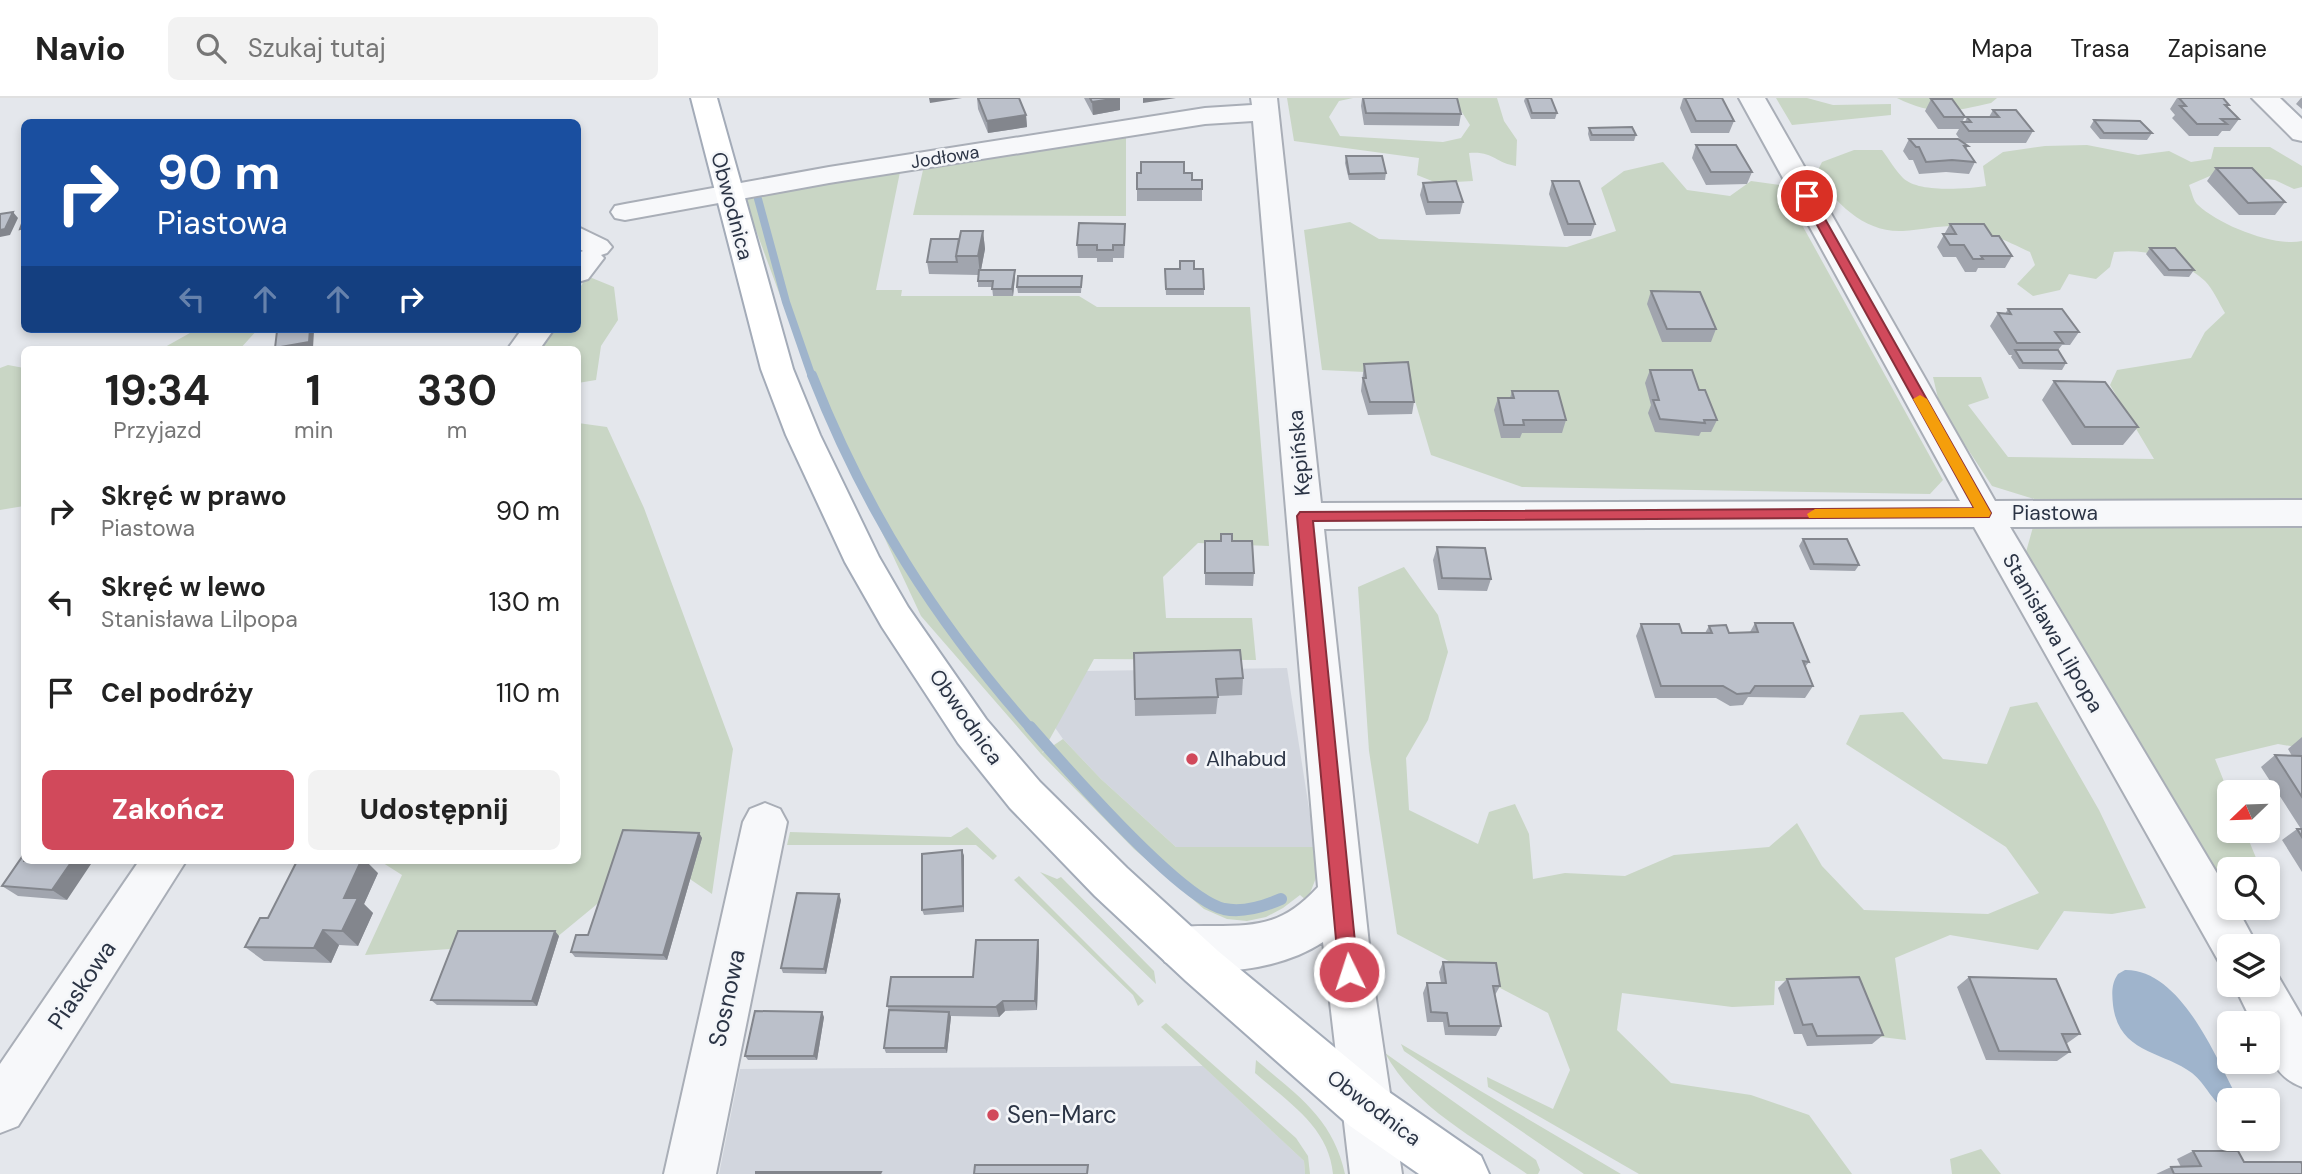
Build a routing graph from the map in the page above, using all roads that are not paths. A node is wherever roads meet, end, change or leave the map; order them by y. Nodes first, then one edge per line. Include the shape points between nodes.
1 (704, 98) edge
2 (1752, 98) edge
3 (2264, 98) edge
4 (1265, 105) edge
5 (2302, 133) edge
6 (728, 192) junction
7 (625, 212) dead end
8 (1984, 513) junction
9 (2302, 513) edge
10 (1305, 516) junction
11 (765, 822) dead end
12 (162, 864) edge
13 (1342, 892) junction
14 (2227, 934) edge
15 (1181, 947) junction
16 (2264, 997) edge
17 (2302, 1063) edge
18 (0, 1108) edge
19 (1368, 1108) junction
20 (690, 1174) edge
21 (1376, 1174) edge
22 (1463, 1174) edge

1 - 6 main road, Obwodnica
2 - 8 street, Stanisława Lilpopa
3 - 5 street
4 - 6 street, Jodłowa
4 - 10 street, Kępińska
6 - 7 street, Jodłowa
6 - 15 main road, Obwodnica via 777,369 835,508 895,617 1011,780
8 - 9 street, Piastowa
8 - 10 street, Piastowa
8 - 14 street, Stanisława Lilpopa
10 - 13 street, Kępińska
11 - 20 street, Sosnowa
12 - 18 street, Piaskowa
13 - 15 street via 1317,920 1283,942 1260,947
13 - 19 street, Kępińska
15 - 19 main road, Obwodnica
16 - 17 street
19 - 21 street, Kępińska
19 - 22 main road, Obwodnica

